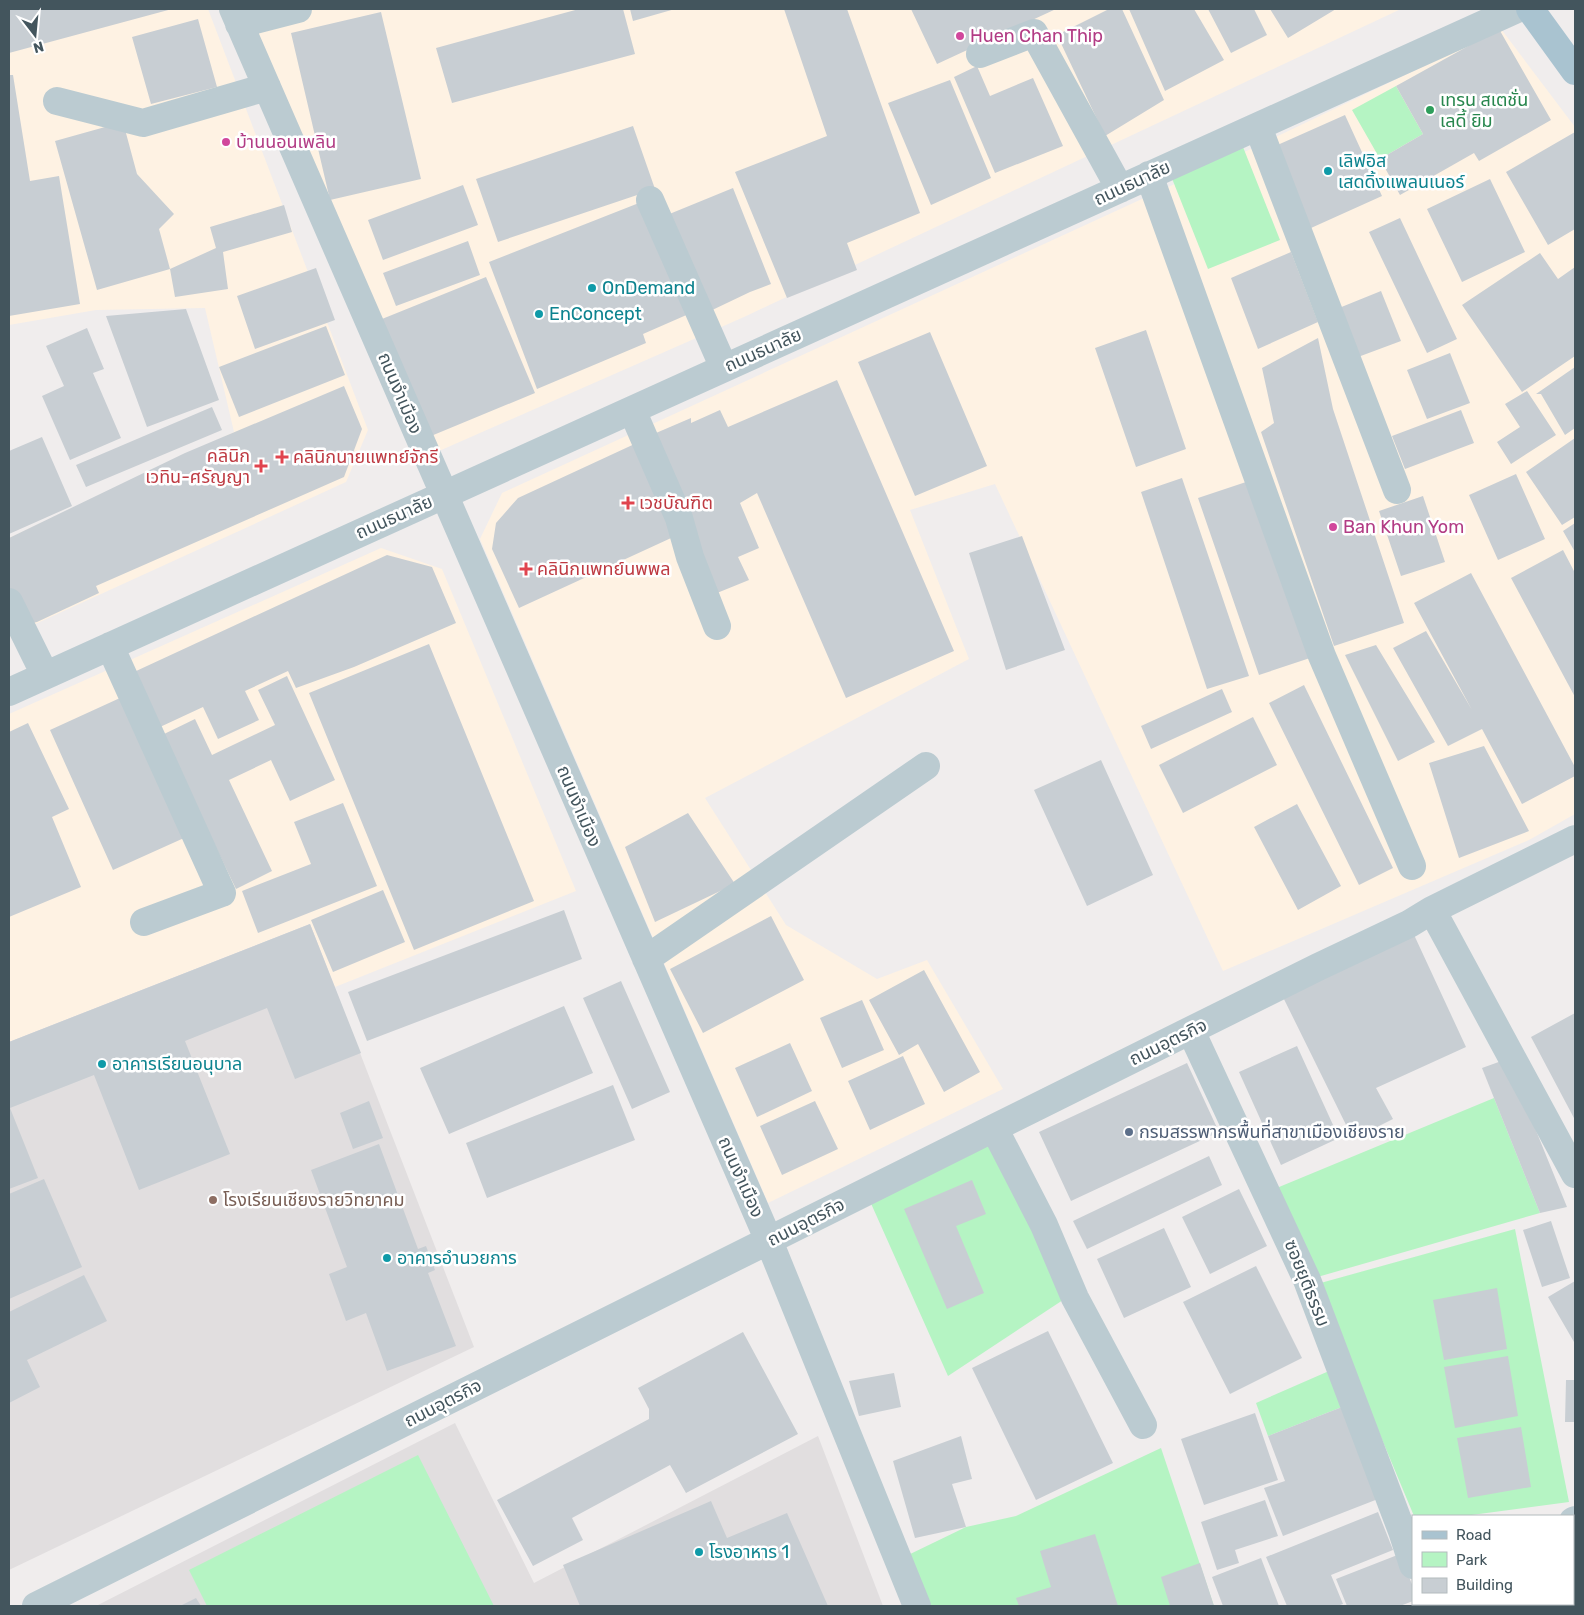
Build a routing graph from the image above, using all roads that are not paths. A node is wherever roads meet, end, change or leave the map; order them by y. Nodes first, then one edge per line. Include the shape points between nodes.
1 (298, 9) edge
2 (1517, 9) edge
3 (1530, 9) edge
4 (236, 17) edge
5 (980, 54) dead end
6 (1575, 71) edge
7 (267, 87) junction
8 (57, 102) dead end
9 (1258, 126) junction
10 (1150, 175) junction
11 (1120, 189) junction
12 (650, 200) dead end
13 (724, 368) junction
14 (632, 410) junction
15 (1397, 490) dead end
16 (444, 495) junction
17 (9, 602) edge
18 (716, 626) dead end
19 (110, 646) junction
20 (45, 675) junction
21 (9, 692) edge
22 (926, 766) dead end
23 (1575, 839) edge
24 (1412, 866) dead end
25 (1432, 910) junction
26 (144, 922) dead end
27 (646, 959) junction
28 (1192, 1030) junction
29 (994, 1128) junction
30 (1575, 1174) edge
31 (769, 1241) junction
32 (1143, 1425) dead end
33 (1407, 1531) edge
34 (1412, 1560) edge
35 (36, 1606) edge
36 (917, 1606) edge

1 - 4 street
2 - 9 street, ถนนธนาลัย
3 - 6 main road
4 - 7 street, ถนนงำเมือง
5 - 11 street via 1034,33
7 - 8 street via 144,123
7 - 16 street, ถนนงำเมือง
9 - 10 street, ถนนธนาลัย
9 - 15 street
10 - 11 street, ถนนธนาลัย
10 - 24 street via 1322,656
11 - 13 street, ถนนธนาลัย
12 - 13 street
13 - 14 street, ถนนธนาลัย
14 - 16 street, ถนนธนาลัย
14 - 18 street via 679,518
16 - 19 street, ถนนธนาลัย
16 - 27 street, ถนนงำเมือง
17 - 20 street
19 - 20 street, ถนนธนาลัย
19 - 26 street via 222,893
20 - 21 street, ถนนธนาลัย
22 - 27 street
23 - 25 street, ถนนอุตรกิจ
25 - 28 street, ถนนอุตรกิจ
25 - 30 street
27 - 31 street, ถนนงำเมือง
28 - 29 street, ถนนอุตรกิจ
28 - 33 street, ซอยยุติธรรม via 1307,1280
29 - 31 street, ถนนอุตรกิจ
29 - 32 street via 1044,1225 1075,1298
31 - 35 street, ถนนอุตรกิจ
31 - 36 street, ถนนงำเมือง
33 - 34 street, ซอยยุติธรรม

